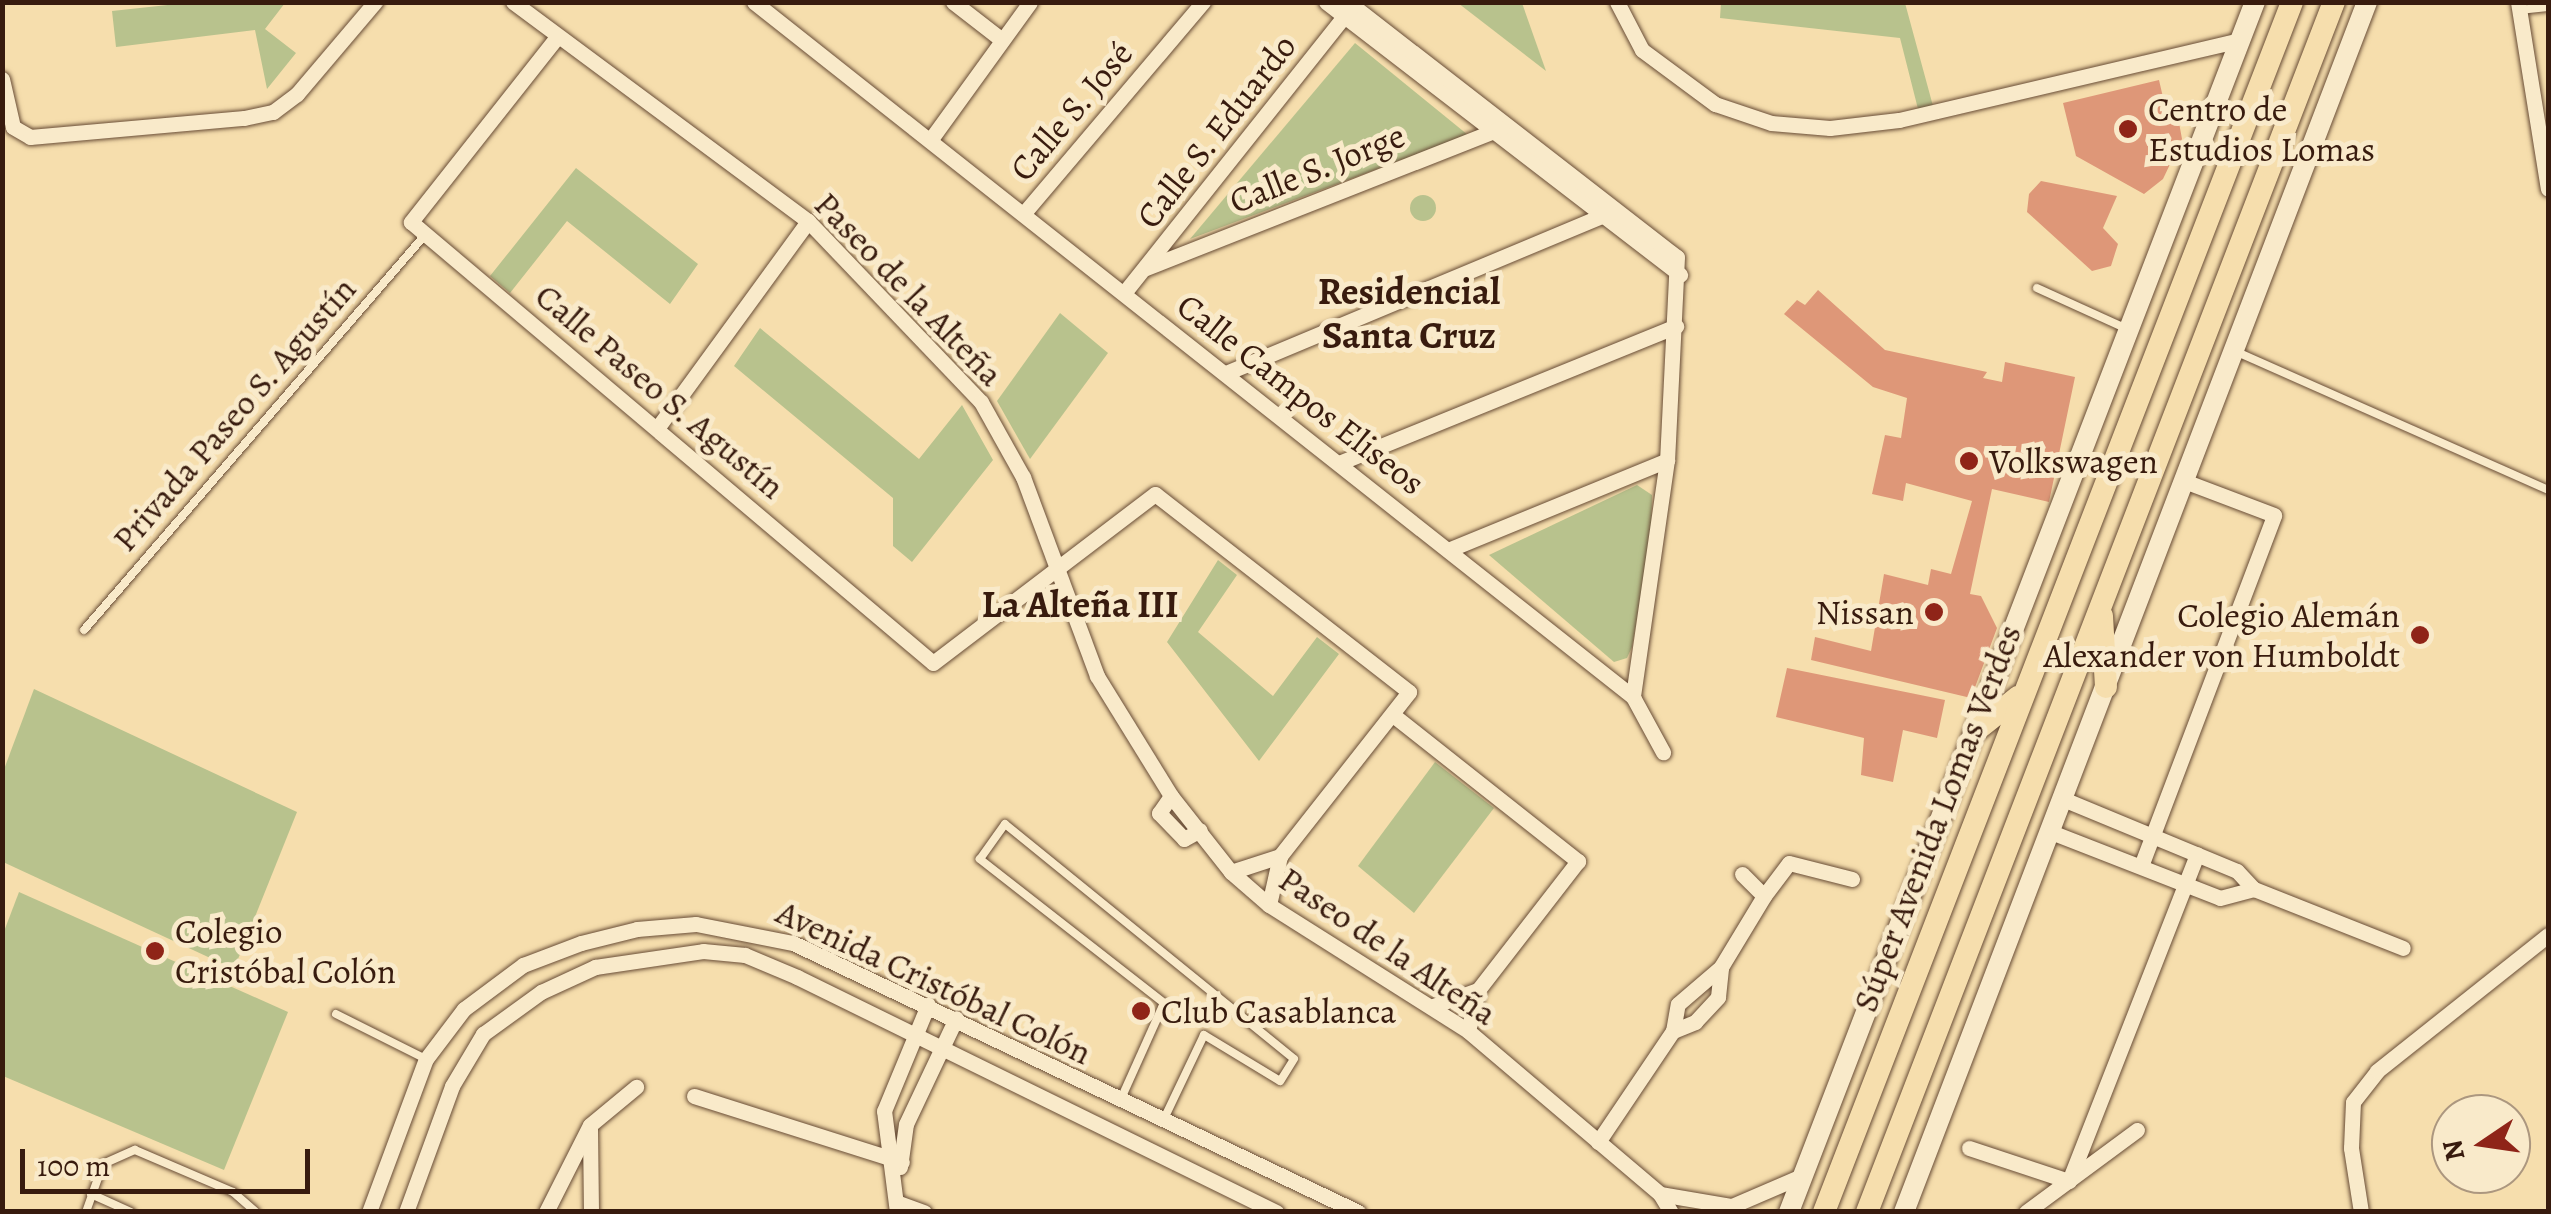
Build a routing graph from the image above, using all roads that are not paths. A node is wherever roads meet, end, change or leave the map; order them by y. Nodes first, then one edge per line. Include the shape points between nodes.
1 (375, 2) edge
2 (513, 2) edge
3 (754, 2) edge
4 (952, 2) edge
5 (1030, 2) edge
6 (1203, 2) edge
7 (1326, 2) edge
8 (1617, 2) edge
9 (2255, 2) edge
10 (2292, 2) edge
11 (2334, 2) edge
12 (2367, 2) edge
13 (2518, 6) edge
14 (2548, 8) edge
15 (1348, 9) edge
16 (557, 37) junction
17 (1002, 40) junction
18 (2240, 40) junction
19 (2, 79) edge
20 (1511, 125) junction
21 (1494, 130) junction
22 (931, 139) junction
23 (2548, 189) edge
24 (1612, 211) junction
25 (1024, 213) junction
26 (808, 221) junction
27 (425, 235) junction
28 (1146, 268) junction
29 (2037, 288) dead end
30 (1124, 292) junction
31 (1676, 326) junction
32 (2128, 329) junction
33 (2233, 350) junction
34 (1226, 374) junction
35 (658, 427) junction
36 (1667, 460) junction
37 (1339, 463) junction
38 (2184, 481) junction
39 (2548, 490) edge
40 (1448, 550) junction
41 (1056, 574) junction
42 (2102, 604) junction
43 (84, 630) dead end
44 (2106, 687) junction
45 (2021, 695) junction
46 (1634, 697) junction
47 (1392, 715) junction
48 (1978, 729) junction
49 (1663, 752) dead end
50 (2063, 798) junction
51 (2051, 832) junction
52 (2154, 835) junction
53 (2197, 854) junction
54 (1280, 856) junction
55 (2142, 866) junction
56 (1231, 872) junction
57 (1742, 874) dead end
58 (1852, 879) dead end
59 (2188, 885) junction
60 (2254, 890) junction
61 (1764, 896) junction
62 (1269, 905) junction
63 (2548, 939) edge
64 (2403, 948) dead end
65 (1721, 967) junction
66 (1478, 990) junction
67 (928, 1005) junction
68 (1433, 1006) junction
69 (336, 1014) dead end
70 (956, 1018) junction
71 (1468, 1031) junction
72 (1673, 1031) junction
73 (915, 1036) junction
74 (942, 1050) junction
75 (426, 1059) junction
76 (636, 1087) dead end
77 (694, 1096) dead end
78 (1120, 1101) junction
79 (1162, 1121) junction
80 (590, 1125) junction
81 (2138, 1130) dead end
82 (1598, 1142) junction
83 (1969, 1148) dead end
84 (896, 1165) junction
85 (1804, 1174) junction
86 (2069, 1181) junction
87 (92, 1194) junction
88 (1660, 1194) junction
89 (896, 1207) edge
90 (1735, 1208) edge
91 (86, 1212) edge
92 (130, 1212) edge
93 (256, 1212) edge
94 (369, 1212) edge
95 (406, 1212) edge
96 (546, 1212) edge
97 (591, 1212) edge
98 (924, 1212) edge
99 (1276, 1212) edge
100 (1358, 1212) edge
101 (1670, 1212) edge
102 (1789, 1212) edge
103 (1824, 1212) edge
104 (1868, 1212) edge
105 (1904, 1212) edge
106 (2026, 1212) edge
107 (2360, 1212) edge

1 - 19 street via 297,94 273,112 244,118 30,137 13,126
2 - 16 street, Paseo de la Alteña
3 - 22 street, Calle Campos Eliseos
4 - 17 street
5 - 17 street
6 - 25 street, Calle S. José
7 - 15 street
8 - 18 street via 1642,50 1715,104 1770,123 1830,128 1899,120
9 - 18 main road, Súper Avenida Lomas Verdes
10 - 45 main road, Súper Avenida Lomas Verdes
11 - 42 main road
12 - 33 main road
13 - 14 lane
13 - 23 street
15 - 20 street
15 - 21 street
15 - 28 street, Calle S. Eduardo
16 - 26 street, Paseo de la Alteña
16 - 27 street via 411,222
17 - 22 street
18 - 32 main road, Súper Avenida Lomas Verdes
20 - 21 street, Calle S. Jorge
20 - 24 street
21 - 24 street
21 - 28 street, Calle S. Jorge
22 - 25 street, Calle Campos Eliseos
24 - 31 street via 1680,275
24 - 34 street
25 - 30 street, Calle Campos Eliseos
26 - 35 street
26 - 41 street, Paseo de la Alteña via 982,402 1024,476
27 - 35 street, Calle Paseo S. Agustín
27 - 43 lane, Privada Paseo S. Agustín
28 - 30 street, Calle S. Eduardo
29 - 32 lane
30 - 34 street, Calle Campos Eliseos
31 - 36 street
31 - 37 street
32 - 48 main road, Súper Avenida Lomas Verdes
33 - 38 main road
33 - 39 lane
34 - 37 street, Calle Campos Eliseos
35 - 41 street, Calle Paseo S. Agustín via 933,663
36 - 40 street
36 - 46 street
37 - 40 street, Calle Campos Eliseos
38 - 44 main road
38 - 52 street via 2274,515
40 - 46 street, Calle Campos Eliseos
41 - 47 street via 1155,494 1410,692
41 - 56 street, Paseo de la Alteña via 1097,676 1171,796
42 - 44 main road
42 - 104 main road
44 - 50 main road
45 - 48 main road
45 - 103 main road, Súper Avenida Lomas Verdes
46 - 49 street, Calle Campos Eliseos
47 - 54 street
47 - 66 street via 1578,861
48 - 85 main road, Súper Avenida Lomas Verdes
50 - 51 main road
50 - 52 street
51 - 55 street
51 - 105 main road
52 - 53 street
52 - 55 street
53 - 59 street
53 - 60 street via 2236,870
54 - 56 street
54 - 62 street
55 - 59 street
56 - 62 street, Paseo de la Alteña
57 - 61 street
58 - 61 street via 1789,862
59 - 60 street via 2220,898
59 - 86 street
60 - 64 street
61 - 65 street
62 - 68 street, Paseo de la Alteña
63 - 107 street via 2378,1071 2353,1102
65 - 72 street via 1678,1004
65 - 72 street via 1718,997 1695,1022
66 - 68 street
66 - 71 street
67 - 70 street, Avenida Cristóbal Colón
67 - 73 street
67 - 75 street, Avenida Cristóbal Colón via 754,932 696,924 637,928 523,964 464,1009
68 - 71 street, Paseo de la Alteña
69 - 75 lane
70 - 74 street
70 - 78 street, Avenida Cristóbal Colón
71 - 82 street, Paseo de la Alteña
72 - 82 street
73 - 74 street, Avenida Cristóbal Colón
73 - 84 street via 884,1112
73 - 95 street, Avenida Cristóbal Colón via 745,955 654,954 595,966 541,992 484,1034 452,1086
74 - 84 street via 906,1124
74 - 99 street, Avenida Cristóbal Colón
75 - 94 street, Avenida Cristóbal Colón
76 - 80 street
77 - 84 street
78 - 79 street, Avenida Cristóbal Colón
78 - 79 lane via 1164,1004 980,859 1005,824 1294,1059 1280,1081 1204,1034
79 - 100 street, Avenida Cristóbal Colón
80 - 96 street
80 - 97 street
81 - 86 street
82 - 88 street, Paseo de la Alteña
83 - 86 street
84 - 89 street
85 - 90 street
85 - 102 main road, Súper Avenida Lomas Verdes
86 - 106 street
87 - 91 lane
87 - 92 lane
87 - 93 lane via 110,1155 134,1150 233,1192
88 - 90 street
88 - 101 street, Paseo de la Alteña
89 - 98 street

